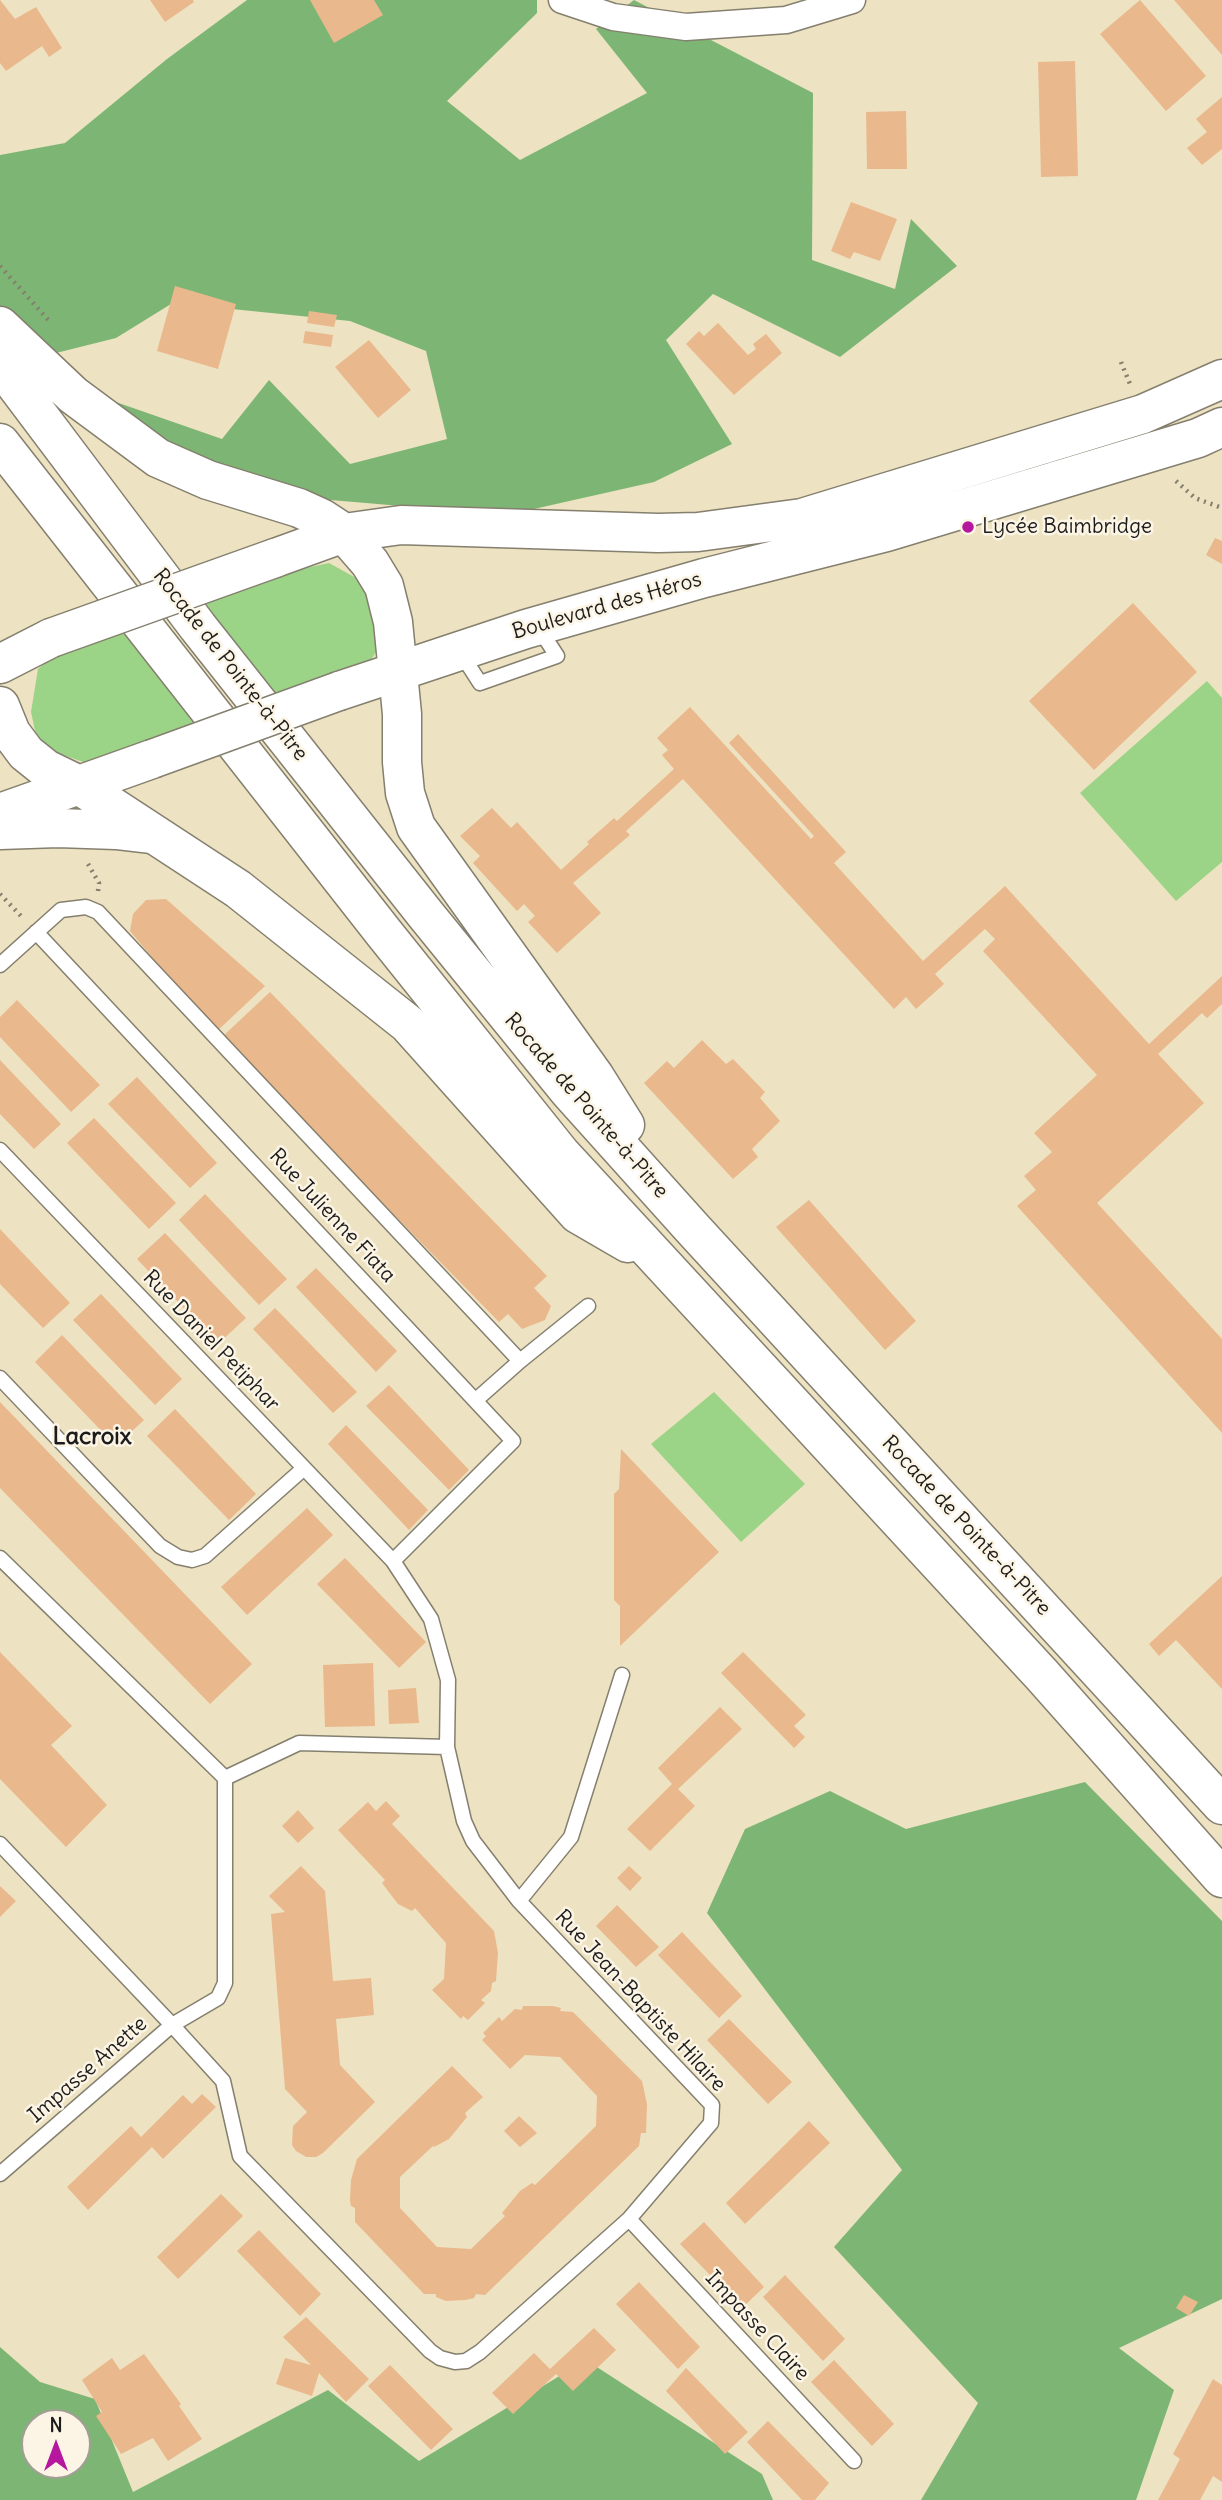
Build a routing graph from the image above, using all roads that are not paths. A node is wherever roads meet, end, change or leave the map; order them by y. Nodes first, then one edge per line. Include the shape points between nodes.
1 (562, 0) edge
2 (852, 0) edge
3 (0, 326) edge
4 (0, 364) edge
5 (1222, 379) edge
6 (1222, 427) edge
7 (0, 443) edge
8 (344, 533) junction
9 (0, 664) edge
10 (398, 670) junction
11 (0, 706) edge
12 (79, 785) junction
13 (0, 813) edge
14 (0, 830) edge
15 (159, 835) junction
16 (36, 932) junction
17 (0, 965) edge
18 (0, 1150) edge
19 (693, 1230) junction
20 (660, 1262) junction
21 (588, 1306) dead end
22 (520, 1361) junction
23 (0, 1378) edge
24 (476, 1400) junction
25 (303, 1469) junction
26 (0, 1558) edge
27 (393, 1561) junction
28 (622, 1675) dead end
29 (447, 1747) junction
30 (225, 1778) junction
31 (1222, 1805) edge
32 (0, 1844) edge
33 (1222, 1878) edge
34 (519, 1901) junction
35 (172, 2025) junction
36 (0, 2174) edge
37 (629, 2219) junction
38 (854, 2461) dead end

1 - 2 street via 613,17 686,27 786,20
3 - 8 main road via 73,395 158,458 208,480 299,508
4 - 19 main road, Rocade de Pointe-à-Pitre via 198,627 409,894 569,1091
5 - 8 main road via 1143,414 802,518 698,532 401,525
6 - 10 main road, Boulevard des Héros via 886,533 704,578
7 - 20 main road, Rocade de Pointe-à-Pitre via 561,1154
8 - 9 main road, bridge via 51,638
8 - 10 main road via 384,586
10 - 12 main road, Boulevard des Héros, bridge
10 - 19 main road via 401,762 416,827 595,1077
11 - 12 main road via 26,753
12 - 13 main road, Boulevard des Héros
12 - 15 main road
14 - 15 main road via 116,830
15 - 20 main road via 238,889 408,1024 578,1214
16 - 17 lane
16 - 22 lane via 61,910 86,907 97,912
16 - 24 lane, Rue Julienne Fiata
18 - 25 lane, Rue Daniel Petiphar
19 - 31 main road, Rocade de Pointe-à-Pitre
20 - 33 main road, Rocade de Pointe-à-Pitre via 1051,1685
21 - 22 lane
22 - 24 lane
23 - 25 lane via 160,1546 178,1557 192,1560 205,1556
24 - 27 lane, Rue Julienne Fiata via 513,1441
25 - 27 lane, Rue Daniel Petiphar
26 - 30 lane
27 - 29 lane, Rue Jean-Baptiste Hilaire via 431,1619 448,1679
28 - 34 lane via 571,1837
29 - 30 lane via 299,1743
29 - 34 lane, Rue Jean-Baptiste Hilaire via 473,1841
30 - 35 lane, Impasse Anette via 225,1983 218,1998
32 - 35 lane, Rue Jean-Baptiste Hilaire
34 - 37 lane, Rue Jean-Baptiste Hilaire via 712,2105 712,2123 703,2136
35 - 36 lane, Impasse Anette
35 - 37 lane, Rue Jean-Baptiste Hilaire via 223,2081 240,2156 440,2358 466,2361 480,2352
37 - 38 lane, Impasse Claire

